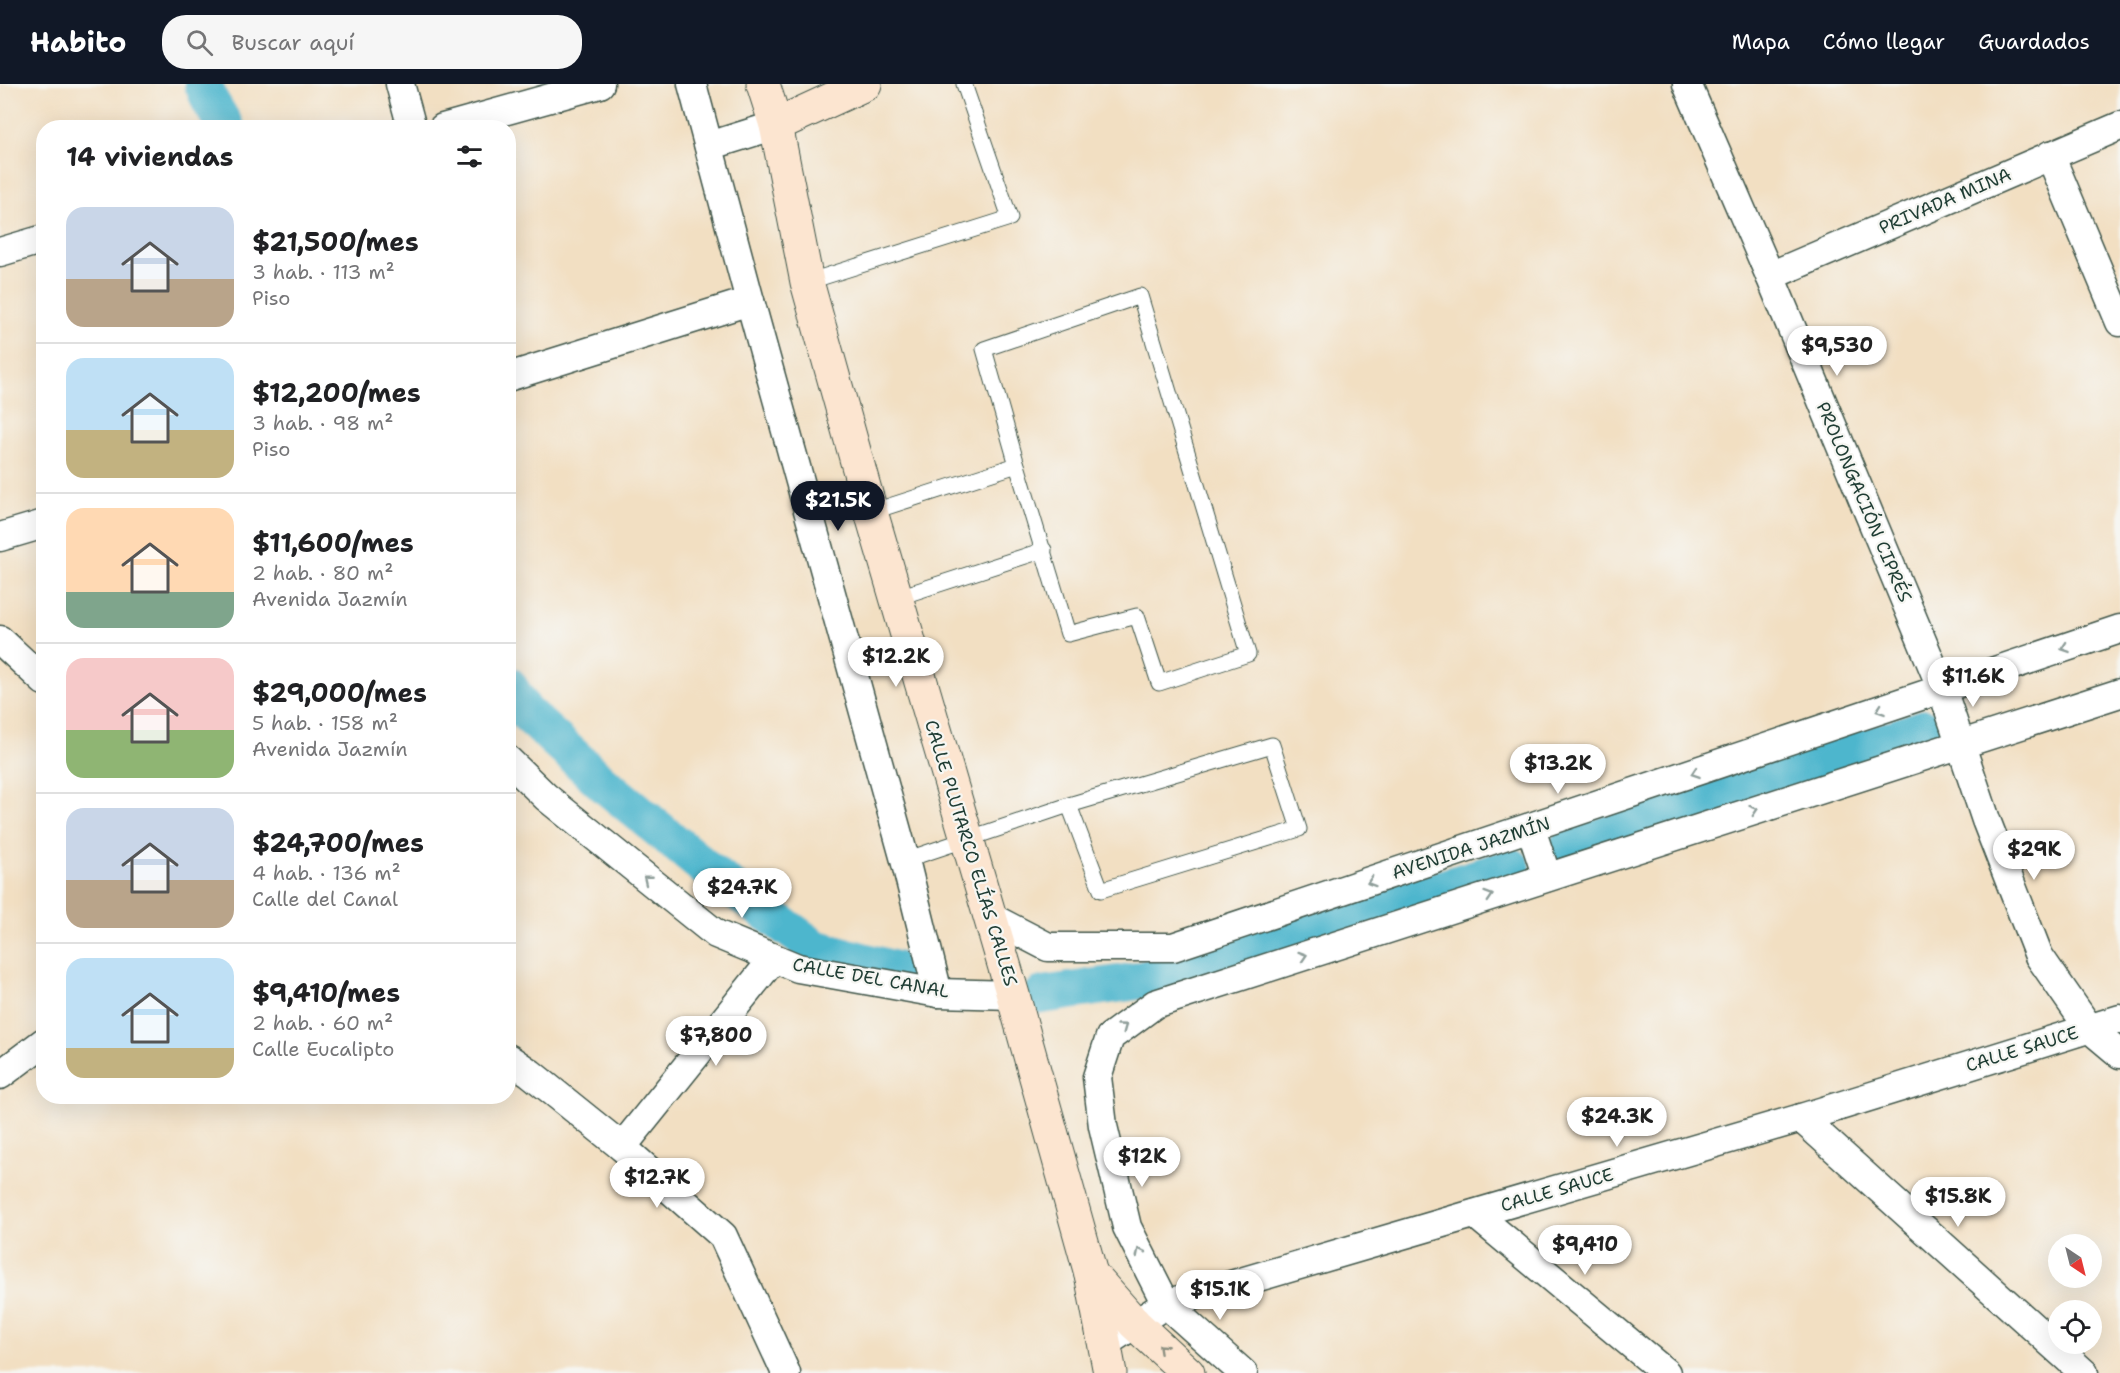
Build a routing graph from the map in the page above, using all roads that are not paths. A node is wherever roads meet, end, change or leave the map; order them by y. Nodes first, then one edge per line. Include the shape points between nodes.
1 (400, 84) edge
2 (600, 84) edge
3 (692, 84) edge
4 (763, 84) edge
5 (865, 84) edge
6 (964, 84) edge
7 (1687, 84) edge
8 (410, 120) edge
9 (472, 120) edge
10 (776, 125) junction
11 (2120, 126) edge
12 (709, 146) junction
13 (2050, 155) junction
14 (36, 241) edge
15 (0, 252) edge
16 (1770, 276) junction
17 (807, 282) junction
18 (750, 301) junction
19 (2120, 322) edge
20 (516, 374) edge
21 (1017, 465) junction
22 (871, 512) junction
23 (36, 526) edge
24 (0, 537) edge
25 (1044, 550) junction
26 (896, 598) junction
27 (2120, 629) edge
28 (0, 640) edge
29 (36, 674) edge
30 (1942, 689) junction
31 (2120, 693) edge
32 (1961, 743) junction
33 (516, 768) edge
34 (1069, 805) junction
35 (1531, 828) junction
36 (966, 838) junction
37 (905, 860) junction
38 (1547, 877) junction
39 (990, 917) junction
40 (774, 958) junction
41 (938, 993) junction
42 (1013, 995) junction
43 (2120, 1019) edge
44 (2089, 1028) junction
45 (36, 1048) edge
46 (2120, 1054) edge
47 (516, 1063) edge
48 (0, 1075) edge
49 (1801, 1118) junction
50 (622, 1147) junction
51 (1475, 1214) junction
52 (1091, 1274) junction
53 (1166, 1304) junction
54 (1135, 1324) junction
55 (1107, 1359) edge
56 (786, 1373) edge
57 (1188, 1373) edge
58 (1243, 1373) edge
59 (1666, 1373) edge
60 (2084, 1373) edge

1 - 8 street
2 - 9 street
3 - 12 street
4 - 10 main road, CALLE PLUTARCO ELÍAS CALLES
5 - 10 main road
6 - 17 lane via 1010,218
7 - 16 street, PROLONGACIÓN CIPRÉS
10 - 12 street
10 - 17 main road, CALLE PLUTARCO ELÍAS CALLES
11 - 13 street, PRIVADA MINA
12 - 18 street
13 - 16 street, PRIVADA MINA
13 - 19 street
14 - 15 street
16 - 30 street, PROLONGACIÓN CIPRÉS
17 - 22 main road, CALLE PLUTARCO ELÍAS CALLES
18 - 20 street
18 - 37 street
21 - 22 lane
21 - 25 lane
21 - 25 lane via 984,349 1140,296 1248,654 1159,683 1137,616 1068,634
22 - 26 main road, CALLE PLUTARCO ELÍAS CALLES
23 - 24 street
25 - 26 lane
26 - 36 main road, CALLE PLUTARCO ELÍAS CALLES
27 -> 30 street, AVENIDA JAZMÍN
28 - 29 street
30 - 32 street, PROLONGACIÓN CIPRÉS
30 -> 35 street, AVENIDA JAZMÍN
31 - 32 street
38 -> 32 street
32 - 44 street, PROLONGACIÓN CIPRÉS via 1986,820 2039,956
40 -> 33 street, CALLE DEL CANAL via 716,934 546,797
34 - 34 lane via 1101,890 1299,829 1272,745
34 - 36 lane
35 - 38 street
35 -> 39 street, AVENIDA JAZMÍN via 1173,947 1048,947
36 - 37 lane
36 - 39 main road, CALLE PLUTARCO ELÍAS CALLES
37 - 41 street
53 -> 38 street via 1127,1227 1103,1126 1097,1077 1110,1037 1155,1005
39 - 42 main road, CALLE PLUTARCO ELÍAS CALLES
40 - 41 street, CALLE DEL CANAL via 798,968
40 - 50 street
41 - 42 street, CALLE DEL CANAL
42 - 52 main road, CALLE PLUTARCO ELÍAS CALLES
43 - 44 street, CALLE SAUCE
44 - 46 street, PROLONGACIÓN CIPRÉS
44 - 49 street, CALLE SAUCE
45 - 48 street
47 - 50 street
49 - 51 street, CALLE SAUCE
49 - 60 street
50 - 56 street via 723,1236
51 - 53 street, CALLE SAUCE
51 - 59 street
52 - 54 main road, CALLE PLUTARCO ELÍAS CALLES
52 - 55 main road, CALLE PLUTARCO ELÍAS CALLES
53 - 54 street, CALLE SAUCE
53 - 58 street
54 - 55 street, CALLE SAUCE
57 -> 54 main road, CALLE PLUTARCO ELÍAS CALLES

